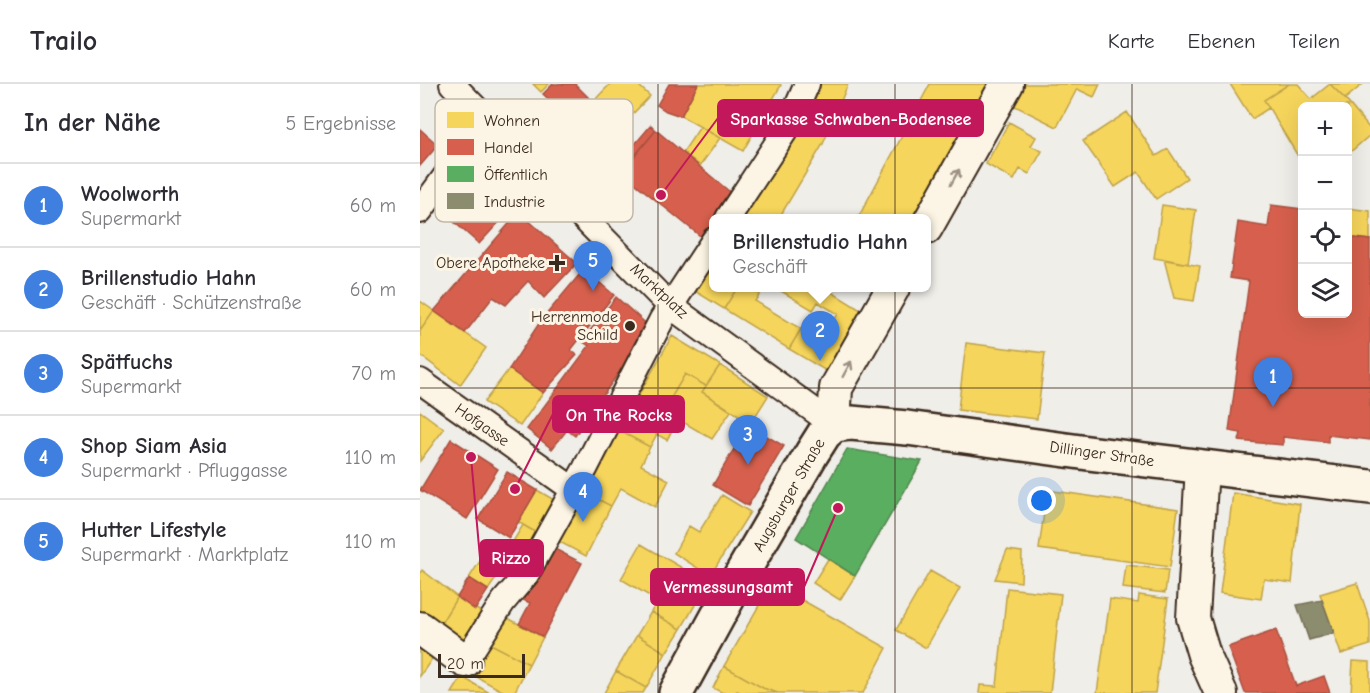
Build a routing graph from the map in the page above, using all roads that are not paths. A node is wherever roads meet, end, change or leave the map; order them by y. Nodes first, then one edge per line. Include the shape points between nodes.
1 (807, 84) edge
2 (1007, 84) edge
3 (461, 87) edge
4 (471, 99) edge
5 (435, 191) edge
6 (420, 211) edge
7 (731, 214) edge
8 (931, 221) edge
9 (589, 222) edge
10 (709, 248) edge
11 (891, 292) edge
12 (671, 305) junction
13 (420, 381) edge
14 (834, 425) junction
15 (1202, 467) junction
16 (1370, 487) edge
17 (574, 490) junction
18 (420, 628) edge
19 (465, 661) joint
20 (676, 693) edge
21 (1221, 693) edge

1 - 7 street via 789,125
8 -> 2 street
3 - 4 street, Marktplatz
5 - 6 street
9 - 12 street, Marktplatz
10 - 12 street
14 -> 11 street via 836,388
12 - 14 street, Marktplatz
12 - 17 street
13 - 17 street, Hofgasse
14 - 15 street, Dillinger Straße via 907,428
14 - 20 street, Augsburger Straße via 824,434
15 - 16 street, Dillinger Straße
15 - 21 street via 1193,618
17 - 19 street via 526,575 503,602
18 - 19 street

